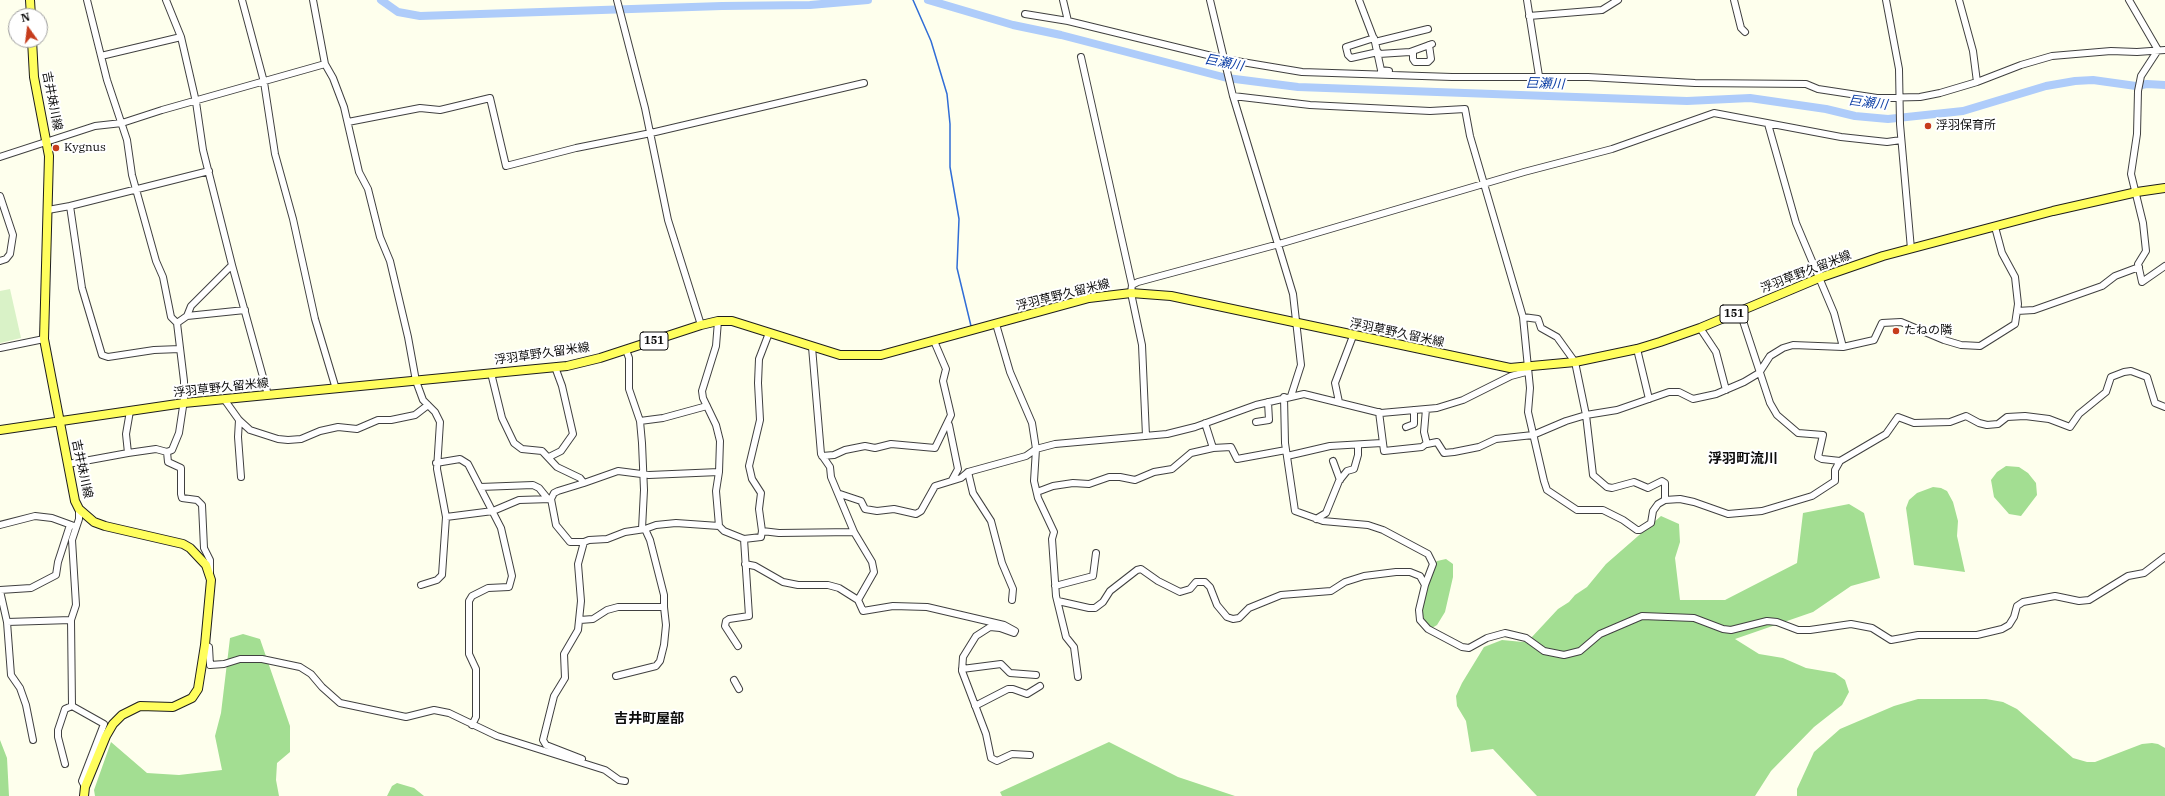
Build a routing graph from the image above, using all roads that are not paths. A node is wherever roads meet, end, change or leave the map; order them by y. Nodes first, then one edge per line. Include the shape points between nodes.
1 (87, 0) edge
2 (166, 0) edge
3 (242, 0) edge
4 (313, 0) edge
5 (617, 0) edge
6 (1063, 0) edge
7 (1210, 0) edge
8 (1359, 0) edge
9 (1527, 0) edge
10 (1618, 0) edge
11 (1734, 0) edge
12 (1886, 0) edge
13 (1959, 0) edge
14 (2129, 0) edge
15 (1025, 14) dead end
16 (1529, 16) junction
17 (1068, 21) junction
18 (1428, 29) dead end
19 (1745, 32) dead end
20 (181, 37) junction
21 (1374, 40) junction
22 (32, 48) edge
23 (2158, 50) junction
24 (2165, 50) edge
25 (1413, 52) junction
26 (1379, 53) junction
27 (101, 56) junction
28 (1081, 57) dead end
29 (1224, 59) junction
30 (325, 64) junction
31 (1381, 70) junction
32 (1365, 74) junction
33 (1396, 75) junction
34 (1539, 76) junction
35 (264, 82) junction
36 (1977, 82) junction
37 (864, 83) dead end
38 (1233, 96) junction
39 (1899, 96) junction
40 (196, 102) junction
41 (348, 122) junction
42 (122, 123) junction
43 (1768, 124) junction
44 (651, 133) junction
45 (1901, 140) junction
46 (48, 141) junction
47 (0, 157) edge
48 (209, 171) junction
49 (1485, 184) junction
50 (2165, 188) edge
51 (136, 189) junction
52 (2137, 192) junction
53 (0, 196) edge
54 (70, 206) junction
55 (48, 210) junction
56 (1995, 227) junction
57 (1279, 244) junction
58 (1911, 249) junction
59 (0, 261) edge
60 (232, 265) junction
61 (2165, 266) edge
62 (2139, 267) junction
63 (1819, 278) junction
64 (1132, 289) junction
65 (245, 310) junction
66 (2017, 311) junction
67 (1737, 313) junction
68 (188, 316) junction
69 (1523, 317) junction
70 (718, 321) junction
71 (177, 323) junction
72 (1296, 323) junction
73 (996, 324) junction
74 (701, 325) junction
75 (1700, 328) junction
76 (769, 333) junction
77 (1353, 336) junction
78 (44, 339) junction
79 (934, 342) junction
80 (812, 347) junction
81 (1843, 347) junction
82 (0, 348) edge
83 (180, 349) junction
84 (1637, 349) junction
85 (626, 350) junction
86 (1575, 362) junction
87 (555, 367) junction
88 (1528, 367) junction
89 (491, 373) junction
90 (1759, 373) junction
91 (416, 380) junction
92 (336, 389) junction
93 (1726, 390) junction
94 (268, 395) junction
95 (1291, 396) junction
96 (1284, 397) junction
97 (224, 399) junction
98 (1649, 399) junction
99 (1268, 402) junction
100 (1339, 402) junction
101 (184, 403) junction
102 (428, 406) junction
103 (706, 406) junction
104 (2165, 407) edge
105 (1426, 409) junction
106 (1414, 410) junction
107 (130, 411) junction
108 (1378, 412) junction
109 (1586, 414) junction
110 (239, 420) junction
111 (61, 421) junction
112 (640, 421) junction
113 (1256, 422) dead end
114 (1205, 423) junction
115 (948, 425) junction
116 (1406, 427) dead end
117 (0, 430) edge
118 (1533, 435) junction
119 (1146, 436) junction
120 (1382, 443) junction
121 (1427, 443) junction
122 (1358, 446) junction
123 (1213, 448) junction
124 (1036, 449) junction
125 (167, 452) junction
126 (128, 453) junction
127 (1287, 453) junction
128 (822, 456) junction
129 (549, 457) junction
130 (1333, 461) dead end
131 (1840, 461) junction
132 (436, 462) junction
133 (68, 464) junction
134 (719, 472) junction
135 (968, 472) junction
136 (644, 474) junction
137 (241, 477) dead end
138 (952, 480) junction
139 (1340, 480) junction
140 (584, 483) junction
141 (480, 487) junction
142 (1037, 492) junction
143 (840, 494) junction
144 (549, 499) junction
145 (1665, 500) junction
146 (79, 509) junction
147 (493, 511) junction
148 (446, 517) junction
149 (1316, 518) junction
150 (0, 525) edge
151 (74, 526) junction
152 (720, 526) junction
153 (643, 529) junction
154 (762, 531) junction
155 (854, 532) junction
156 (744, 540) junction
157 (584, 542) junction
158 (1096, 553) dead end
159 (2165, 557) edge
160 (745, 564) junction
161 (210, 574) junction
162 (422, 585) dead end
163 (1425, 585) junction
164 (1055, 586) junction
165 (0, 591) edge
166 (858, 600) junction
167 (1012, 600) dead end
168 (1058, 601) junction
169 (664, 606) junction
170 (71, 620) junction
171 (580, 620) junction
172 (7, 622) junction
173 (206, 644) junction
174 (738, 646) dead end
175 (962, 669) junction
176 (1036, 675) dead end
177 (616, 676) dead end
178 (1078, 677) dead end
179 (734, 680) dead end
180 (1040, 686) dead end
181 (739, 690) dead end
182 (72, 706) junction
183 (975, 706) junction
184 (472, 725) junction
185 (33, 740) dead end
186 (1030, 756) dead end
187 (65, 764) dead end
188 (585, 764) junction
189 (625, 781) dead end
190 (85, 787) junction
191 (84, 796) edge

1 - 27 street
2 - 20 street
3 - 35 street
4 - 30 street
5 - 44 street
6 - 17 street
7 - 29 street
8 - 21 street
9 - 16 street
10 - 16 street via 1602,10
11 - 19 street via 1741,28
12 - 39 street via 1897,52
13 - 36 street via 1973,51
14 - 23 street
15 - 17 street
16 - 34 street
17 - 29 street
18 - 21 street
20 - 27 street
20 - 40 street
21 - 26 street
21 - 26 street via 1346,46 1348,56 1351,58
22 - 46 main road, 吉井妹川線 via 34,77
23 - 24 street
23 - 36 street via 2111,50 2052,56
23 - 52 street via 2141,76 2138,91 2137,134 2131,174
25 - 25 street via 1431,44 1431,59 1428,62 1415,62
25 - 26 street
26 - 31 street
27 - 42 street
28 - 64 street
29 - 32 street via 1302,72
29 - 38 street
30 - 35 street
30 - 41 street via 338,88
31 - 32 street via 1367,70
31 - 33 street via 1393,71
32 - 33 street
33 - 34 street
34 - 39 street via 1695,83 1806,84 1861,96
35 - 40 street
35 - 92 street via 275,154 293,219 315,319
36 - 39 street via 1920,97
37 - 44 street
38 - 49 street via 1310,105 1430,111 1465,109 1470,136
38 - 57 street
39 - 45 street
40 - 42 street
40 - 48 street
41 - 44 street via 420,108 440,110 490,98 506,166
41 - 91 street via 359,172 368,189 380,237 393,274
42 - 46 street via 94,126
42 - 51 street
43 - 45 street via 1861,139 1887,142
43 - 49 street via 1714,113 1612,149
43 - 63 street via 1796,223
44 - 74 street via 668,220
45 - 58 street
46 - 47 street
46 - 55 main road, 吉井妹川線
48 - 51 street
48 - 60 street
49 - 57 street
49 - 69 street
50 - 52 main road, 浮羽草野久留米線 / 151
51 - 54 street
51 - 71 street via 163,277 171,317
52 - 56 main road, 浮羽草野久留米線 / 151
52 - 62 street via 2146,251 2138,264
53 - 59 street via 13,235 10,254
54 - 55 street
54 - 83 street via 82,288 102,355 108,357
55 - 78 main road, 吉井妹川線
56 - 58 main road, 浮羽草野久留米線 / 151
56 - 66 street via 2002,253 2015,277
57 - 64 street via 1166,273
57 - 72 street via 1292,294
58 - 63 main road, 浮羽草野久留米線 / 151
60 - 65 street
60 - 68 street via 191,306
61 - 62 street via 2142,282
62 - 66 street via 2115,276 2102,286 2034,310
63 - 67 main road, 浮羽草野久留米線 / 151
63 - 81 street via 1834,313
64 - 72 main road, 浮羽草野久留米線 / 151
64 - 73 main road, 浮羽草野久留米線 / 151 via 1089,298
64 - 119 street via 1142,345
65 - 68 street
65 - 94 street
66 - 81 street via 2015,324 1980,346 1955,344 1901,322 1890,321 1882,323 1874,340
67 - 75 main road, 浮羽草野久留米線 / 151
67 - 90 street via 1742,318
68 - 71 street
69 - 86 street via 1538,319 1541,328 1557,337
69 - 88 street
70 - 74 main road, 浮羽草野久留米線 / 151
70 - 76 main road, 浮羽草野久留米線 / 151 via 732,321
70 - 103 street via 716,346 702,391
71 - 83 street
72 - 77 main road, 浮羽草野久留米線 / 151
72 - 95 street via 1301,364
73 - 79 main road, 浮羽草野久留米線 / 151
73 - 124 street via 1010,372 1029,414
74 - 85 main road, 浮羽草野久留米線 / 151
75 - 84 main road, 浮羽草野久留米線 / 151
75 - 93 street via 1716,352
76 - 80 main road, 浮羽草野久留米線 / 151
76 - 154 street via 759,359 760,420 749,466 752,479 761,493 759,510
77 - 88 main road, 浮羽草野久留米線 / 151 via 1510,368
77 - 100 street via 1335,383
78 - 82 street
78 - 111 main road, 吉井妹川線
79 - 80 main road, 浮羽草野久留米線 / 151 via 870,356 840,355
79 - 115 street via 946,369 943,381 950,406
80 - 128 street
81 - 90 street via 1793,345 1770,356
83 - 101 street
84 - 86 main road, 浮羽草野久留米線 / 151
84 - 98 street
85 - 87 main road, 浮羽草野久留米線 / 151
85 - 112 street via 629,358 629,389
86 - 88 main road, 浮羽草野久留米線 / 151
86 - 109 street
87 - 89 main road, 浮羽草野久留米線 / 151
87 - 129 street via 562,386 572,434 562,451
88 - 105 street via 1526,372 1463,400 1448,406
88 - 118 street via 1531,399 1528,412
89 - 91 main road, 浮羽草野久留米線 / 151
89 - 129 street via 502,418 514,443 522,449 542,451
90 - 93 street
90 - 131 street via 1777,415 1798,433 1823,435 1818,457 1822,460
91 - 92 main road, 浮羽草野久留米線 / 151
91 - 102 street via 423,400
92 - 94 main road, 浮羽草野久留米線 / 151
93 - 98 street via 1693,399 1673,391
94 - 97 main road, 浮羽草野久留米線 / 151
95 - 96 street
95 - 100 street via 1304,394
96 - 99 street
96 - 127 street
97 - 101 main road, 浮羽草野久留米線 / 151
97 - 110 street
98 - 109 street via 1617,410
99 - 113 street via 1270,420
99 - 114 street
100 - 108 street
101 - 107 main road, 浮羽草野久留米線 / 151
101 - 125 street via 179,433 172,450
102 - 110 street via 415,415 378,420 357,429 338,427 301,439 278,439 258,433 245,427
102 - 132 street via 440,422
103 - 112 street via 663,418
103 - 134 street via 716,425 720,441
104 - 131 street via 2155,403 2147,377 2131,371 2124,372 2111,377 2106,392 2079,414 2070,427 2048,419 2025,416 2007,416 1998,424 1987,425 1966,416 1950,422 1914,423 1898,417 1886,434
105 - 106 street
105 - 121 street via 1424,432
106 - 108 street
106 - 116 street via 1414,424
107 - 111 main road, 浮羽草野久留米線 / 151
107 - 126 street via 126,434
108 - 120 street
109 - 118 street
109 - 145 street via 1593,475 1612,488 1634,482 1648,488 1662,481 1665,483
110 - 137 street
111 - 117 main road, 浮羽草野久留米線 / 151
111 - 133 main road, 吉井妹川線
112 - 136 street
114 - 119 street via 1167,434
114 - 123 street
115 - 128 street via 935,448 891,444 875,448 865,446
115 - 138 street via 958,469
118 - 121 street via 1496,439 1478,447 1444,453 1440,451 1437,442
118 - 145 street via 1547,490 1568,506 1577,510 1603,510 1640,530 1651,523 1653,511
119 - 124 street via 1077,441
120 - 121 street via 1384,452 1422,447
120 - 122 street
122 - 127 street via 1330,446
122 - 139 street via 1354,469 1347,471
123 - 127 street via 1231,447 1237,460
123 - 142 street via 1196,450 1172,469 1154,472 1140,479 1109,477 1089,484 1053,486
124 - 135 street via 1026,456
124 - 142 street via 1034,481
125 - 126 street via 156,449
125 - 161 street via 168,462 181,468 182,498 197,500 202,505 204,548 211,565
126 - 133 street
127 - 149 street via 1295,511
128 - 143 street via 830,467 831,477
129 - 140 street via 557,467 580,478
130 - 139 street
131 - 145 street via 1835,470 1835,481 1830,486 1812,496 1762,511 1728,514 1694,502 1680,499
132 - 141 street via 466,460
132 - 148 street
133 - 146 main road, 吉井妹川線 via 72,489
134 - 136 street
134 - 152 street via 716,491
135 - 138 street via 961,478
135 - 167 street via 973,493 991,521 1002,563 1013,589
136 - 140 street via 618,471
136 - 153 street
138 - 143 street via 935,486 921,511 916,514 894,508 877,511 865,509 861,501
139 - 149 street via 1326,513
140 - 144 street via 558,491
141 - 144 street via 533,486 539,488
141 - 147 street
142 - 164 street via 1054,532 1052,539
143 - 155 street
144 - 147 street via 519,500
144 - 157 street via 556,525 570,542
146 - 151 street
146 - 161 main road, 吉井妹川線 via 94,522 105,526 183,544 200,558
147 - 148 street
147 - 184 street via 501,528 511,581 509,587 488,588 472,596 469,601 470,654 476,669 476,717
148 - 162 street via 442,575 437,580
149 - 163 street via 1368,525 1383,530 1428,554 1433,564
150 - 151 street via 35,516 52,518
151 - 165 street via 58,562 56,575 31,588
151 - 170 street via 72,540 76,605
152 - 153 street via 676,523
152 - 156 street via 724,531
153 - 157 street via 607,539
153 - 169 street via 650,540 660,574
154 - 155 street
154 - 156 street via 761,537
155 - 166 street via 872,562 874,572
156 - 160 street
157 - 171 street via 578,564
158 - 164 street via 1093,576
159 - 163 street via 2144,573 2128,576 2089,600 2079,601 2055,596 2023,602 2017,606 2009,625 2002,630 1977,635 1918,635 1891,640 1872,628 1851,624 1798,630 1767,621 1731,630 1694,618 1642,616 1600,634 1580,651 1564,655 1544,651 1526,638 1505,633 1487,638 1469,648 1462,647 1428,629 1420,620
160 - 166 street via 755,566 783,582 839,588
160 - 174 street via 749,616 730,619 725,623 726,629
161 - 173 main road
163 - 168 street via 1420,576 1410,572 1364,576 1345,582 1331,591 1281,595 1249,608 1239,618 1233,618 1227,617 1217,605 1206,582 1196,582 1190,589 1180,592 1141,569 1110,591 1103,602 1094,608
164 - 168 street
165 - 172 street
166 - 175 street via 863,611 892,606 927,607 1004,625 1014,631 990,627 976,636 963,657
168 - 178 street via 1066,638 1074,647
169 - 171 street via 618,607 607,610 593,619
169 - 177 street via 666,625 659,664
170 - 172 street
170 - 182 street
171 - 188 street via 576,635 564,654 565,678 554,696 543,740 546,745 585,760
172 - 185 street via 11,675 20,688 26,705
173 - 184 street via 209,646 210,665 240,659 277,661 300,667 311,674 340,703 406,717 434,710 449,713
173 - 190 main road via 201,679 192,698 173,707 140,706 122,715 106,736
175 - 176 street via 1000,664 1010,673
175 - 183 street
179 - 181 street
180 - 183 street via 1027,694 1008,689
182 - 187 street via 65,709 58,730
182 - 190 street via 104,724 82,781
183 - 186 street via 986,734 991,758 997,761 1012,754
184 - 188 street via 497,736
188 - 189 street via 605,770 619,780
190 - 191 main road

